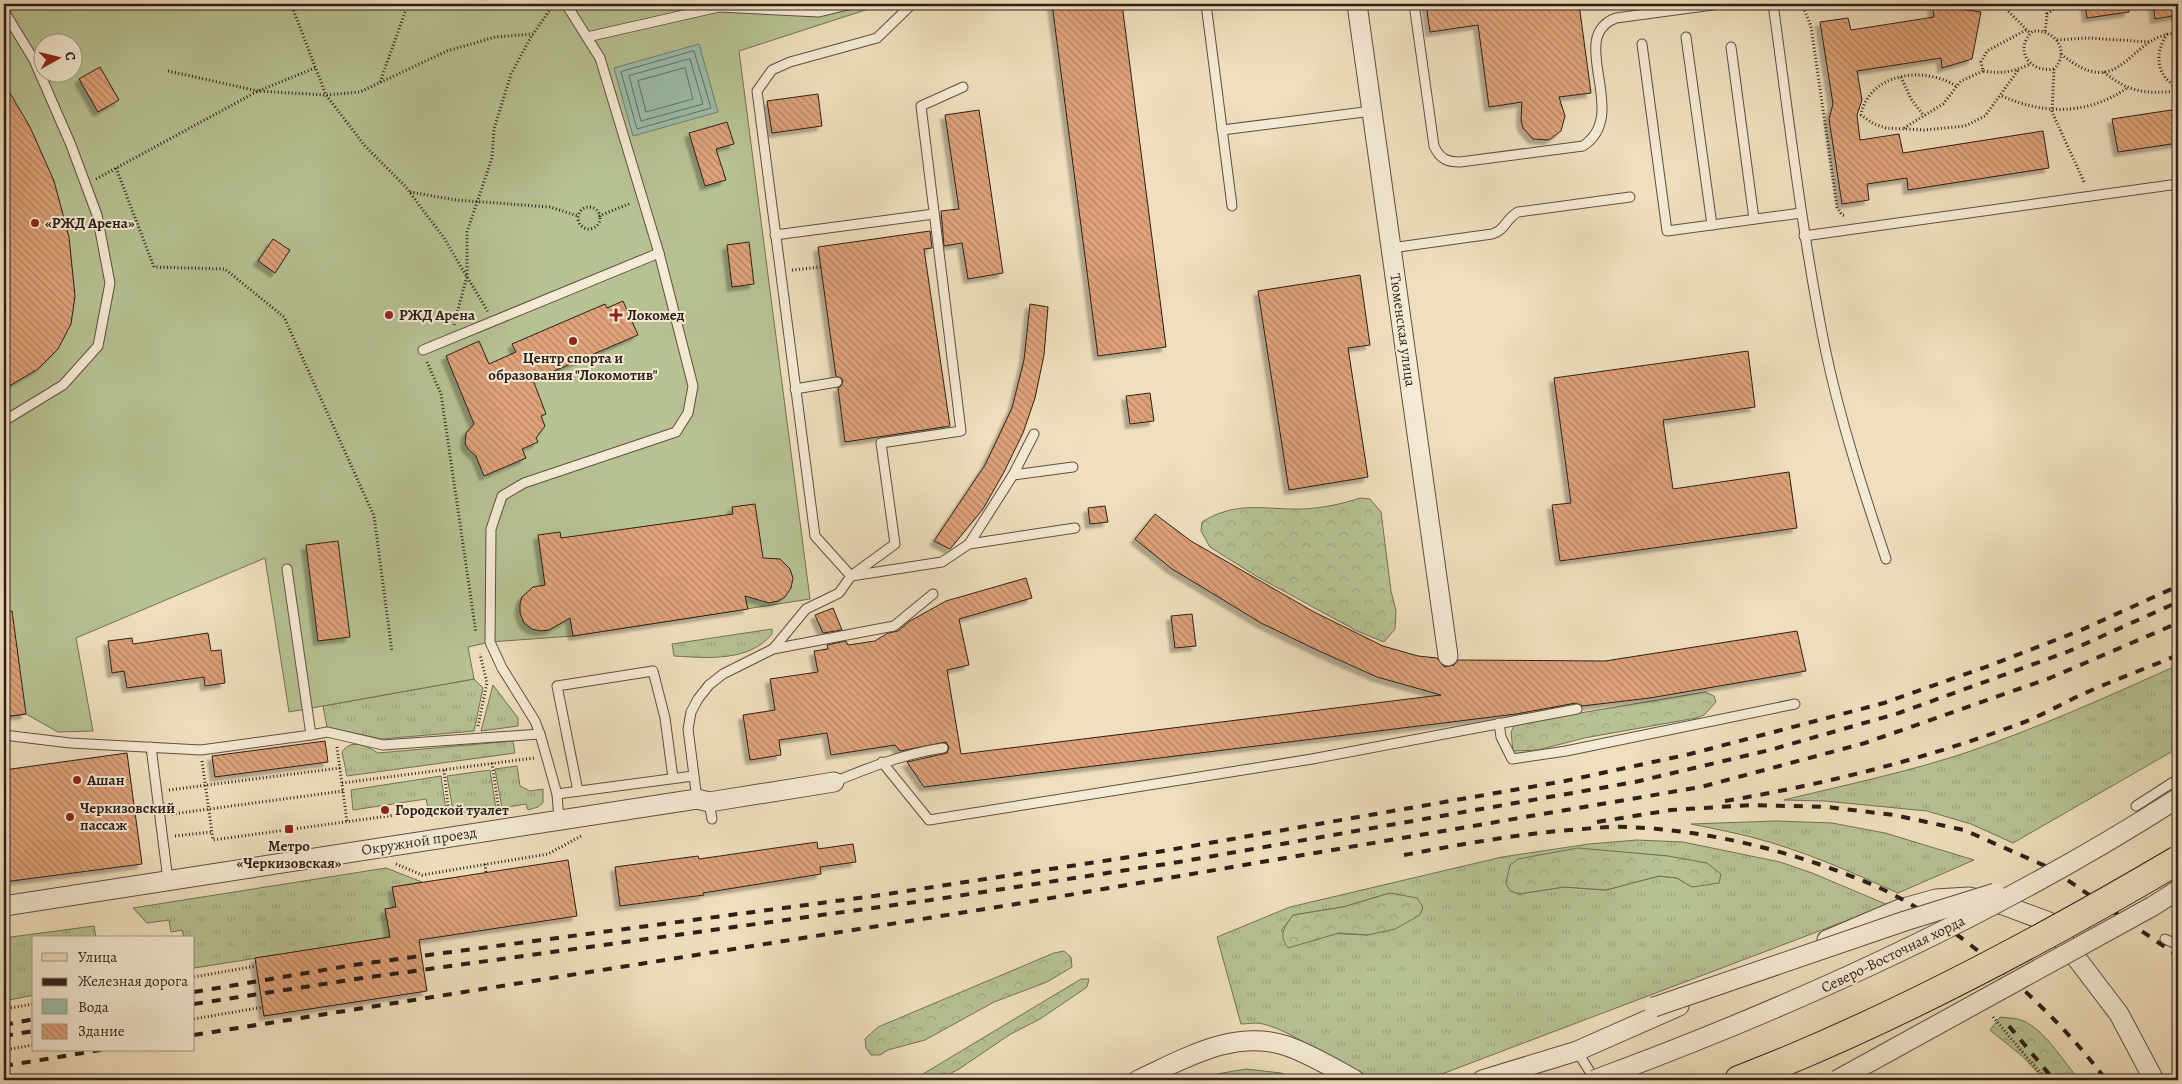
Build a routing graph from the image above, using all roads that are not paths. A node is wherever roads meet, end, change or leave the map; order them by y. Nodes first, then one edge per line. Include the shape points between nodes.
1 (566, 4) edge
2 (852, 4) edge
3 (912, 4) edge
4 (1206, 4) edge
5 (1357, 4) edge
6 (1414, 4) edge
7 (1720, 4) edge
8 (1773, 4) edge
9 (4, 11) edge
10 (587, 37) junction
11 (1686, 37) dead end
12 (1642, 44) dead end
13 (1731, 47) dead end
14 (963, 87) dead end
15 (1372, 111) junction
16 (1222, 130) junction
17 (2178, 184) edge
18 (1630, 197) dead end
19 (1232, 206) dead end
20 (1801, 213) junction
21 (934, 214) junction
22 (1754, 219) junction
23 (1712, 225) junction
24 (775, 235) junction
25 (1804, 236) junction
26 (1391, 248) junction
27 (659, 253) junction
28 (423, 350) road end
29 (837, 382) dead end
30 (795, 389) junction
31 (4, 421) edge
32 (1034, 434) dead end
33 (1073, 467) dead end
34 (1013, 476) junction
35 (1075, 528) dead end
36 (969, 544) junction
37 (1886, 560) dead end
38 (287, 570) dead end
39 (851, 576) junction
40 (933, 594) dead end
41 (773, 649) junction
42 (1448, 656) dead end
43 (1795, 704) dead end
44 (1577, 709) dead end
45 (1499, 723) junction
46 (540, 734) junction
47 (4, 735) edge
48 (311, 735) junction
49 (151, 747) junction
50 (943, 748) dead end
51 (882, 762) junction
52 (693, 776) junction
53 (673, 778) junction
54 (2178, 779) edge
55 (834, 782) joint
56 (578, 791) junction
57 (557, 794) junction
58 (2178, 798) edge
59 (706, 806) junction
60 (2136, 806) dead end
61 (559, 819) junction
62 (2178, 860) edge
63 (168, 880) junction
64 (2037, 880) junction
65 (2178, 890) edge
66 (1995, 903) junction
67 (4, 906) edge
68 (2165, 939) dead end
69 (2178, 945) edge
70 (1654, 1007) dead end
71 (1577, 1051) junction
72 (1138, 1080) edge
73 (1355, 1080) edge
74 (1482, 1080) edge
75 (1594, 1080) edge
76 (1739, 1080) edge
77 (1837, 1080) edge
78 (2154, 1080) edge

1 - 10 lane
2 - 10 lane via 819,12 719,7
3 - 24 lane via 877,38 790,62 772,70 757,91
4 - 16 lane
5 - 15 street, Тюменская улица
6 - 7 lane via 1434,146 1449,162 1583,146 1594,139 1602,112 1595,46 1602,26 1616,18
8 - 20 lane
9 - 31 lane via 34,60 87,184 97,215 110,283 98,346 63,385
10 - 27 lane via 600,58
11 - 23 lane
12 - 23 lane via 1667,231
13 - 22 lane
14 - 21 lane via 921,106
15 - 16 lane
15 - 26 street, Тюменская улица
16 - 19 lane
17 - 25 lane
18 - 26 lane via 1518,212 1500,232
20 - 22 lane
20 - 25 lane
21 - 24 lane
21 - 39 lane via 961,431 881,443 895,544
22 - 23 lane
24 - 30 lane
25 - 37 lane via 1825,350 1850,450
26 - 42 street, Тюменская улица
27 - 28 lane
27 - 46 lane via 694,386 688,413 676,432 524,483 502,496 491,529 490,642
29 - 30 lane
30 - 39 lane via 814,536
32 - 34 lane
33 - 34 lane
34 - 36 lane
35 - 36 lane
36 - 39 lane via 942,562
38 - 48 lane
39 - 41 lane via 839,593 806,609
40 - 41 lane via 894,626
41 - 52 lane via 723,674 698,698 688,729
43 - 45 lane via 1512,759 1501,737
44 - 45 lane
45 - 51 lane via 1312,759 929,820
46 - 48 lane via 383,745 326,732
46 - 57 lane
47 - 49 lane via 70,743
48 - 49 lane via 201,750
49 - 63 lane
50 - 51 lane
51 - 55 lane
52 - 53 lane
52 - 59 lane
53 - 56 lane
53 - 56 lane via 665,718 652,671 557,686
54 - 60 lane
55 - 59 street, Окружной проезд
56 - 57 lane
57 - 61 lane
58 - 64 street, Северо-Восточная хорда, bridge
59 - 61 street, Окружной проезд
61 - 63 street, Окружной проезд
62 - 76 main road, bridge via 2088,913 1903,1009
63 - 67 street, Окружной проезд
64 - 66 street, Северо-Восточная хорда, bridge
64 - 70 street, bridge via 1905,921
65 - 77 street, bridge
66 - 71 street via 1969,897 1936,899 1900,909
66 - 75 street, Северо-Восточная хорда, bridge via 1794,1002
66 - 78 street via 2049,922 2119,1014
68 - 69 lane
71 - 74 street
71 - 75 lane
72 - 73 street via 1208,1049 1242,1040 1287,1046

